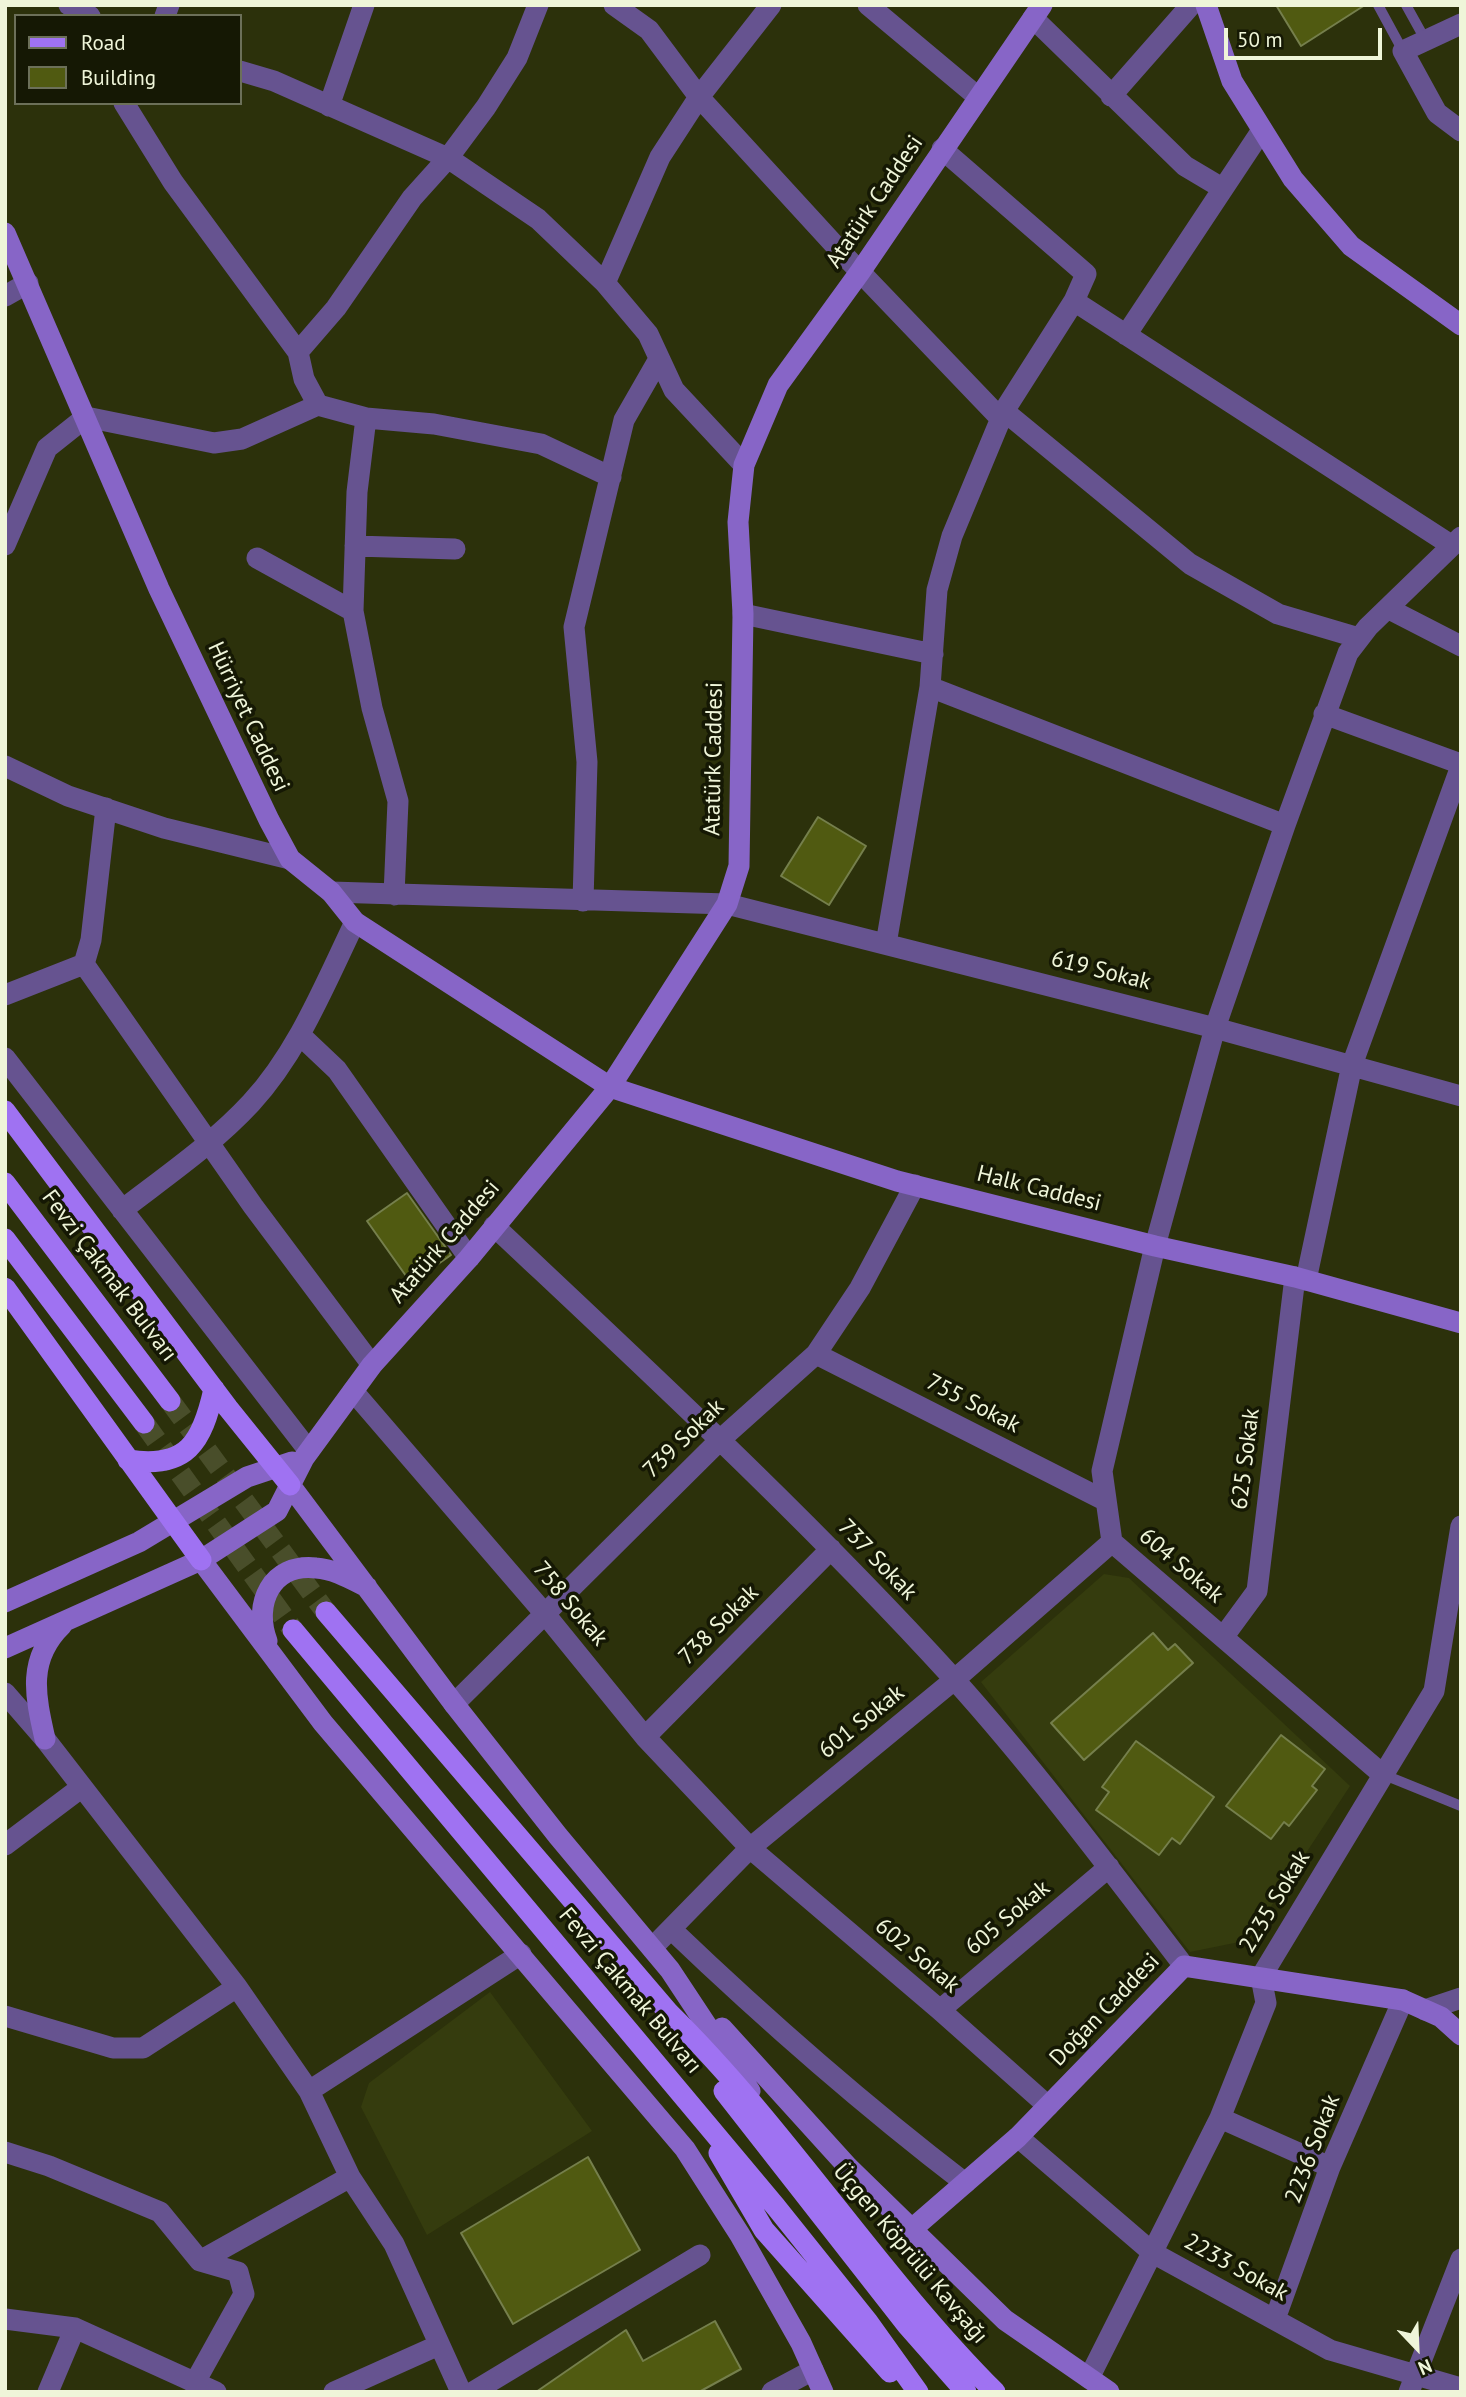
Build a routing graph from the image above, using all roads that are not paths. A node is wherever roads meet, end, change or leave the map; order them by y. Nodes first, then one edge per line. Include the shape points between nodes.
1 (66, 5) edge
2 (364, 5) edge
3 (538, 5) edge
4 (614, 5) edge
5 (771, 5) edge
6 (869, 5) edge
7 (1191, 5) edge
8 (1206, 5) edge
9 (1378, 5) edge
10 (1406, 5) edge
11 (1037, 12) edge
12 (86, 14) edge
13 (1461, 24) edge
14 (1426, 41) junction
15 (1403, 51) junction
16 (242, 72) edge
17 (1111, 96) junction
18 (699, 97) junction
19 (978, 97) junction
20 (125, 105) edge
21 (329, 106) junction
22 (1262, 130) junction
23 (1461, 131) edge
24 (942, 149) junction
25 (448, 158) junction
26 (1222, 188) junction
27 (5, 233) edge
28 (860, 272) junction
29 (28, 283) junction
30 (605, 283) junction
31 (5, 296) edge
32 (1074, 301) junction
33 (1461, 325) edge
34 (1126, 335) junction
35 (298, 352) junction
36 (659, 359) junction
37 (318, 405) junction
38 (1002, 415) junction
39 (86, 417) junction
40 (366, 418) junction
41 (744, 465) junction
42 (611, 477) junction
43 (10, 520) edge
44 (1456, 541) edge
45 (5, 545) edge
46 (355, 546) junction
47 (455, 549) dead end
48 (257, 558) dead end
49 (1389, 609) junction
50 (353, 611) junction
51 (743, 614) junction
52 (1359, 638) junction
53 (1461, 646) edge
54 (933, 654) junction
55 (930, 687) junction
56 (1324, 714) junction
57 (1461, 765) edge
58 (5, 766) edge
59 (106, 808) junction
60 (1285, 825) junction
61 (290, 859) junction
62 (331, 892) junction
63 (394, 895) junction
64 (583, 901) junction
65 (727, 904) junction
66 (355, 922) junction
67 (886, 944) junction
68 (84, 964) junction
69 (5, 995) edge
70 (1215, 1028) junction
71 (300, 1035) junction
72 (5, 1058) edge
73 (1352, 1065) junction
74 (610, 1087) junction
75 (1461, 1096) edge
76 (5, 1111) edge
77 (209, 1141) junction
78 (5, 1183) edge
79 (915, 1185) junction
80 (122, 1210) junction
81 (494, 1226) junction
82 (5, 1239) edge
83 (1155, 1246) junction
84 (469, 1258) junction
85 (1301, 1278) junction
86 (5, 1288) edge
87 (1461, 1323) edge
88 (816, 1354) junction
89 (372, 1365) junction
90 (214, 1389) junction
91 (353, 1391) junction
92 (170, 1401) tunnel mouth
93 (144, 1423) tunnel mouth
94 (720, 1439) junction
95 (307, 1455) junction
96 (128, 1460) junction
97 (276, 1468) junction
98 (290, 1485) junction
99 (1106, 1501) junction
100 (174, 1522) junction
101 (1461, 1526) edge
102 (1112, 1542) junction
103 (831, 1549) junction
104 (201, 1560) junction
105 (369, 1588) junction
106 (5, 1602) edge
107 (326, 1612) tunnel mouth
108 (545, 1614) junction
109 (68, 1619) junction
110 (1453, 1623) edge
111 (293, 1630) tunnel mouth
112 (1224, 1636) junction
113 (5, 1648) edge
114 (274, 1658) junction
115 (954, 1680) junction
116 (5, 1693) edge
117 (454, 1704) junction
118 (5, 1720) edge
119 (645, 1737) junction
120 (45, 1739) junction
121 (1382, 1774) junction
122 (82, 1787) junction
123 (1461, 1806) edge
124 (5, 1845) edge
125 (750, 1848) junction
126 (1109, 1867) junction
127 (671, 1929) junction
128 (652, 1948) junction
129 (521, 1954) junction
130 (1184, 1966) junction
131 (670, 1970) junction
132 (1261, 1977) junction
133 (237, 1987) junction
134 (1461, 1998) edge
135 (1404, 2000) junction
136 (940, 2010) junction
137 (1425, 2010) junction
138 (669, 2013) junction
139 (5, 2016) edge
140 (1461, 2035) edge
141 (662, 2071) junction
142 (309, 2091) junction
143 (1048, 2106) junction
144 (1220, 2118) junction
145 (1018, 2137) junction
146 (787, 2148) junction
147 (685, 2149) junction
148 (5, 2152) edge
149 (1330, 2166) junction
150 (350, 2177) junction
151 (965, 2183) junction
152 (912, 2229) junction
153 (764, 2231) junction
154 (1153, 2253) junction
155 (700, 2255) dead end
156 (1461, 2259) edge
157 (200, 2261) junction
158 (5, 2319) edge
159 (1275, 2319) junction
160 (75, 2328) junction
161 (439, 2345) junction
162 (813, 2370) junction
163 (1089, 2378) junction
164 (1412, 2383) edge
165 (194, 2384) junction
166 (1461, 2388) edge
167 (48, 2392) edge
168 (216, 2392) edge
169 (334, 2392) edge
170 (461, 2392) edge
171 (473, 2392) edge
172 (772, 2392) edge
173 (823, 2392) edge
174 (907, 2392) edge
175 (918, 2392) edge
176 (966, 2392) edge
177 (995, 2392) edge
178 (1109, 2392) edge

1 - 12 street
2 - 21 street
3 - 25 street via 517,58
4 - 18 street via 649,30
5 - 18 street
6 - 19 street
7 - 17 street
8 - 22 main road via 1232,81
9 - 15 lane
10 - 14 lane
11 - 17 street
11 - 19 main road, Atatürk Caddesi
13 - 14 street
14 - 15 street
15 - 23 street via 1437,113
16 - 21 street
17 - 26 street via 1185,166
18 - 28 street
18 - 30 street via 660,157
19 - 24 main road, Atatürk Caddesi
20 - 35 street via 173,182
21 - 25 street
22 - 26 street
22 - 33 main road via 1293,179 1351,246
24 - 28 main road, Atatürk Caddesi
24 - 32 street via 1086,274
25 - 30 street via 538,219
25 - 35 street via 412,198 336,308
26 - 34 street
27 - 29 main road, Hürriyet Caddesi
28 - 38 street
28 - 41 main road, Atatürk Caddesi via 778,385
29 - 31 street
29 - 39 main road, Hürriyet Caddesi
30 - 36 street via 648,334
32 - 34 street
32 - 38 street
34 - 44 street
35 - 37 street via 304,379
36 - 41 street via 674,390
36 - 42 street via 624,420
37 - 39 street via 242,439 214,443
37 - 40 street
38 - 52 street via 1190,564 1278,614
38 - 54 street via 952,536 937,590
39 - 43 street via 47,448
39 - 61 main road, Hürriyet Caddesi via 159,589
40 - 42 street via 435,424 541,444
40 - 46 street
41 - 51 main road, Atatürk Caddesi via 738,522
42 - 64 street via 574,627 587,762
43 - 45 street
44 - 49 street, 604 Sokak
46 - 47 street
46 - 50 street
48 - 50 street
49 - 52 street, 604 Sokak
49 - 53 street
50 - 63 street via 372,708 398,801
51 - 54 street
51 - 65 main road, Atatürk Caddesi via 738,866
52 - 56 street, 604 Sokak via 1348,653
54 - 55 street
55 - 60 street
55 - 67 street
56 - 57 street
56 - 60 street, 604 Sokak
57 - 73 street, 625 Sokak
58 - 59 street via 68,796
59 - 61 street via 164,828
59 - 68 street via 91,940
60 - 70 street, 604 Sokak
61 - 62 main road, Hürriyet Caddesi
62 - 63 street, 619 Sokak
62 - 66 main road, Hürriyet Caddesi
63 - 64 street, 619 Sokak
64 - 65 street, 619 Sokak
65 - 67 street, 619 Sokak
65 - 74 main road, Atatürk Caddesi
66 - 71 street
66 - 74 main road, Hürriyet Caddesi
67 - 70 street, 619 Sokak
68 - 69 street
68 - 77 street
70 - 73 street, 619 Sokak
70 - 83 street, 604 Sokak
71 - 77 street via 252,1102
71 - 84 street via 337,1070
72 - 80 street
73 - 75 street, 619 Sokak
73 - 85 street, 625 Sokak
74 - 79 main road, Halk Caddesi
74 - 81 main road, Atatürk Caddesi
76 - 90 main road
77 - 80 street
77 - 89 street
78 - 92 main road, Fevzi Çakmak Bulvarı
79 - 83 main road, Halk Caddesi
79 - 88 street, 739 Sokak via 860,1288
80 - 95 street
81 - 84 main road, Atatürk Caddesi
81 - 94 street, 737 Sokak
82 - 93 main road
83 - 85 main road, Halk Caddesi
83 - 99 street, 604 Sokak via 1102,1471
84 - 89 main road, Atatürk Caddesi
85 - 87 main road, Halk Caddesi
85 - 112 street, 625 Sokak via 1257,1591
86 - 96 main road
88 - 94 street, 739 Sokak
88 - 99 street, 755 Sokak
89 - 91 main road, Atatürk Caddesi
90 - 96 main road via 203,1426 186,1452 160,1462
90 - 97 main road
91 - 95 main road, Atatürk Caddesi
91 - 108 street, 758 Sokak
94 - 103 street, 737 Sokak
94 - 108 street, 739 Sokak
95 - 97 main road
95 - 98 main road, Atatürk Caddesi
96 - 100 main road
97 - 98 main road
97 - 100 main road via 247,1477
98 - 104 main road, Atatürk Caddesi via 277,1511
98 - 105 main road
99 - 102 street, 604 Sokak
100 - 104 main road
100 - 106 main road via 128,1548
101 - 110 street, 2235 Sokak
102 - 112 street, 604 Sokak
102 - 115 street, 601 Sokak
103 - 115 street, 737 Sokak
103 - 119 street, 738 Sokak
104 - 109 main road, Atatürk Caddesi
104 - 114 main road
105 - 114 main road via 316,1568 290,1572 279,1579 260,1608
105 - 117 main road
107 - 138 main road, Fevzi Çakmak Bulvarı
108 - 117 street, 739 Sokak
108 - 119 street, 758 Sokak
109 - 113 main road, Atatürk Caddesi
109 - 120 main road via 43,1647 35,1672
110 - 121 street, 2235 Sokak via 1434,1691
111 - 141 main road, Fevzi Çakmak Bulvarı
112 - 121 street, 604 Sokak
114 - 129 main road via 323,1723
115 - 125 street, 601 Sokak
115 - 126 street, 737 Sokak
116 - 120 street
117 - 128 main road
118 - 120 street via 26,1726
119 - 125 street, 758 Sokak
120 - 122 street
121 - 123 lane
121 - 132 street, 2235 Sokak
122 - 124 street
122 - 133 street
125 - 127 street, 601 Sokak
125 - 136 street, 602 Sokak
126 - 130 street, 737 Sokak
126 - 136 street, 605 Sokak
127 - 128 street, 601 Sokak
127 - 151 street via 870,2108
128 - 131 main road
129 - 142 street
129 - 147 main road
130 - 132 main road, Doğan Caddesi
130 - 143 main road, Doğan Caddesi
131 - 146 main road
131 - 152 main road via 848,2167
132 - 135 main road, Doğan Caddesi
132 - 144 street, 2235 Sokak via 1266,2003
133 - 139 street via 142,2048 113,2048
133 - 142 street
134 - 137 street
135 - 137 main road, Doğan Caddesi
135 - 149 street, 2236 Sokak
136 - 143 street, 602 Sokak
137 - 140 main road, Doğan Caddesi
138 - 146 main road, Fevzi Çakmak Bulvarı via 713,2056
138 - 176 main road via 749,2126
141 - 153 main road via 715,2145
141 - 175 main road, Fevzi Çakmak Bulvarı via 793,2228
142 - 150 street
143 - 145 main road, Doğan Caddesi
144 - 149 street
144 - 154 street, 2235 Sokak
145 - 151 main road, Doğan Caddesi
145 - 154 street, 2233 Sokak
146 - 177 main road, Üçgen Köprülü Kavşağı via 934,2327
147 - 153 main road
147 - 162 main road via 740,2235
148 - 157 street via 160,2212
149 - 159 street, 2236 Sokak
150 - 157 street
150 - 161 street via 394,2244
151 - 152 main road, Doğan Caddesi
152 - 163 main road via 1005,2320
153 - 174 main road
154 - 159 street, 2233 Sokak
154 - 163 street, 2235 Sokak
155 - 171 street
156 - 164 street
157 - 165 street via 238,2272 244,2294
158 - 160 street
159 - 164 street, 2233 Sokak via 1330,2350
160 - 165 street
160 - 167 street
161 - 169 street
161 - 170 street
162 - 172 street
162 - 173 main road
163 - 178 main road
164 - 166 street, 2233 Sokak
165 - 168 street

